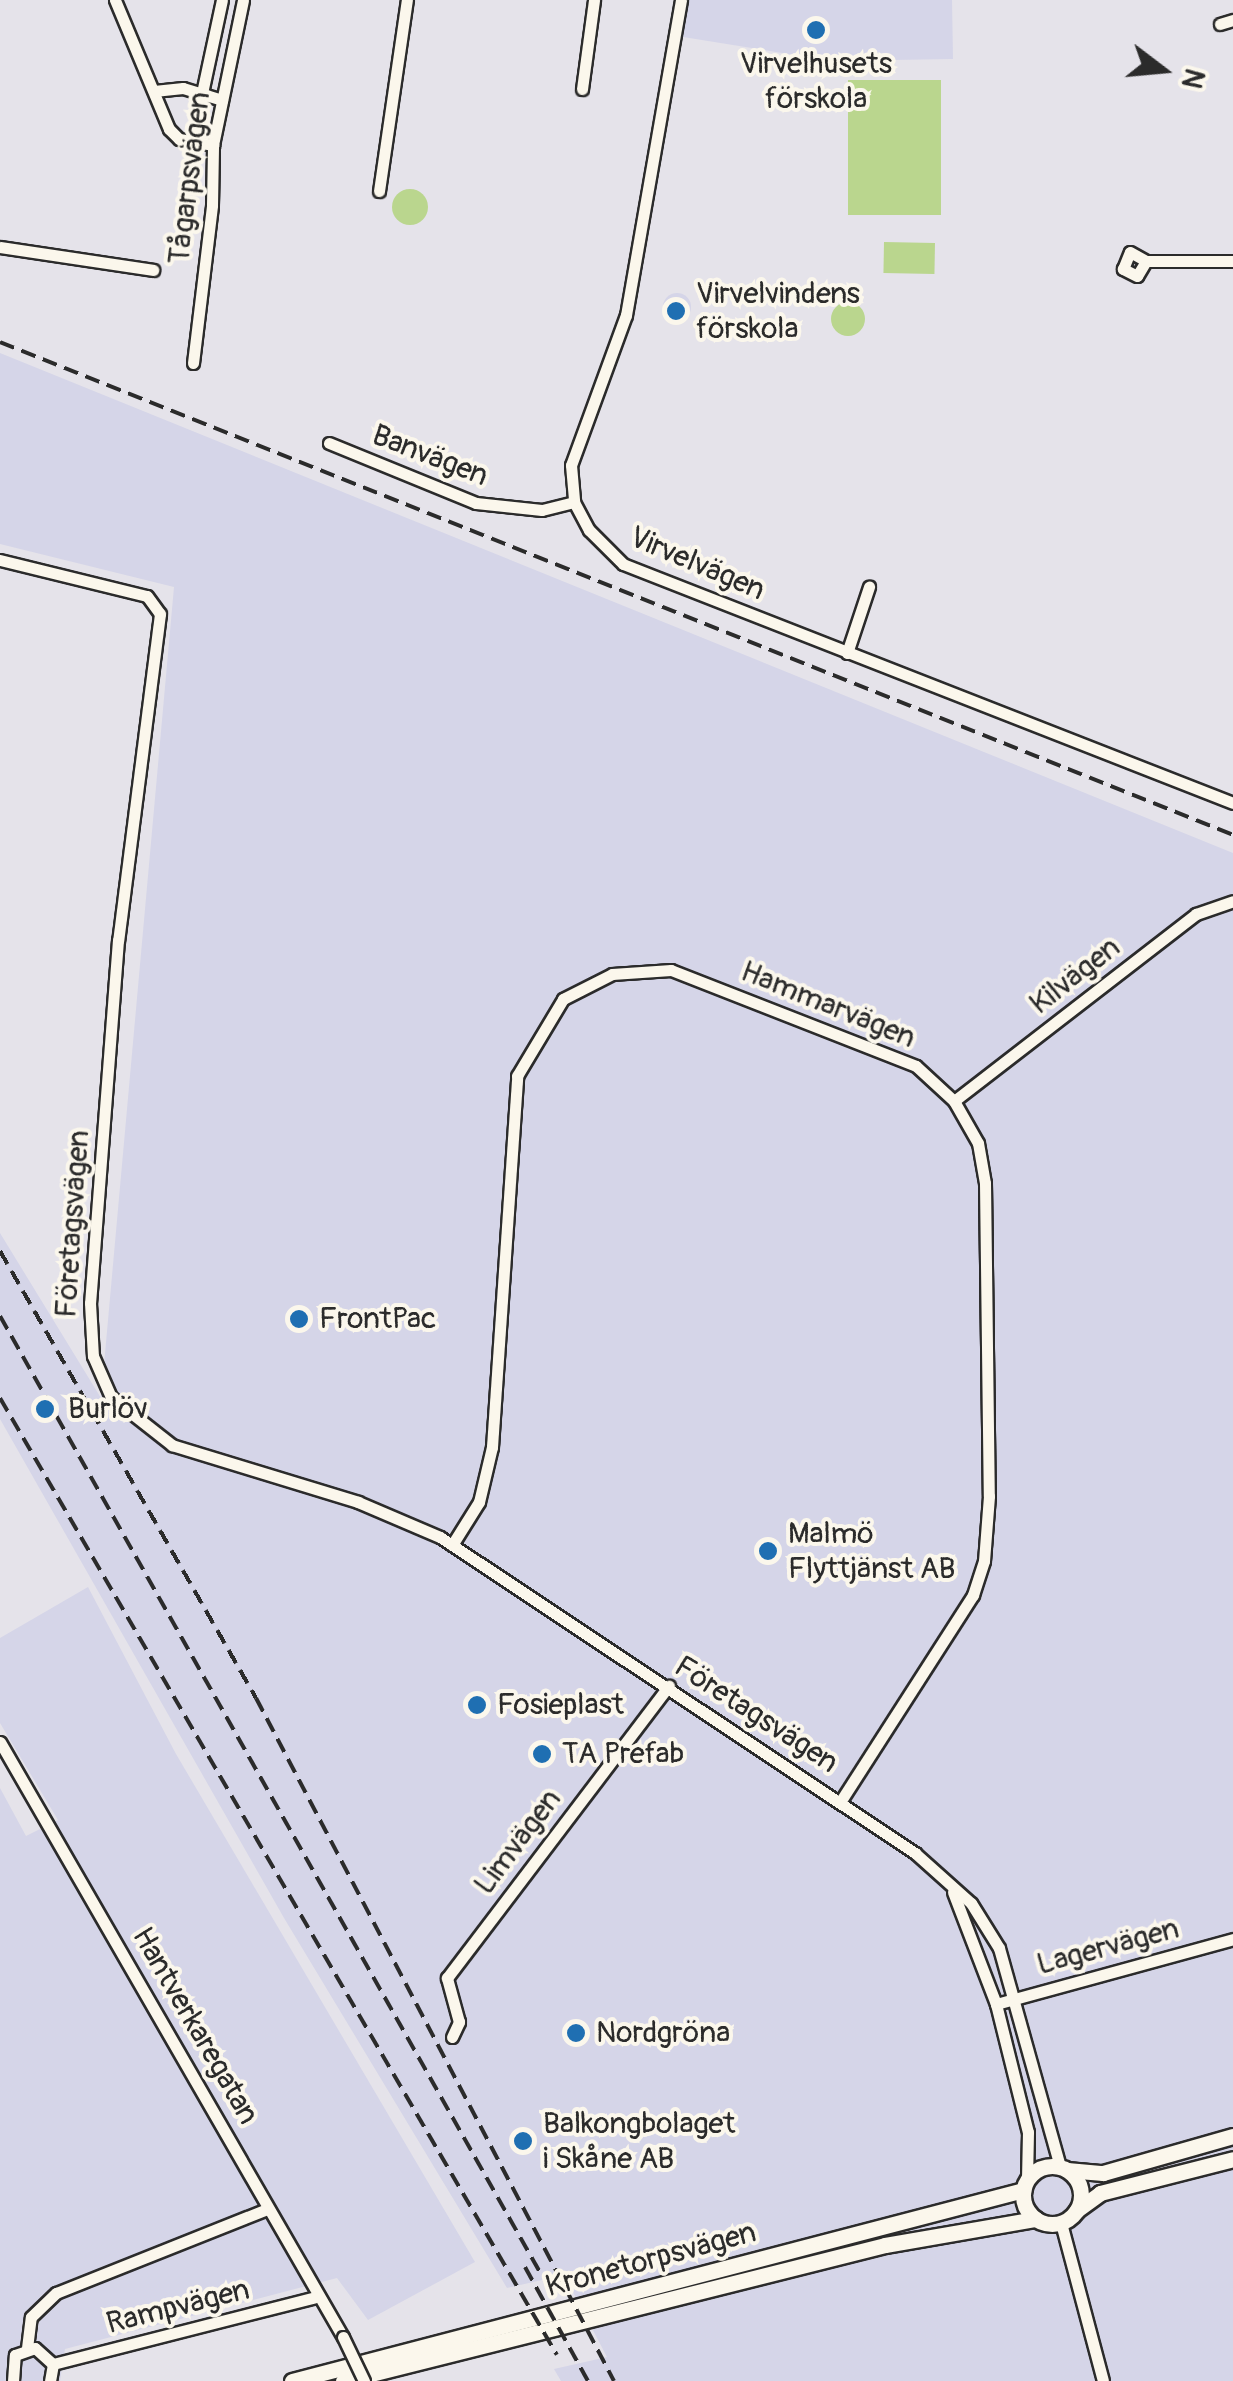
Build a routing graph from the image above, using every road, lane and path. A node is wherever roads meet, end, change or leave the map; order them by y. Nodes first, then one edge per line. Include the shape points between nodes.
1 (115, 0) edge
2 (222, 0) edge
3 (243, 0) edge
4 (407, 0) edge
5 (594, 0) edge
6 (681, 0) edge
7 (1233, 20) edge
8 (1220, 24) dead end
9 (582, 89) dead end
10 (154, 91) junction
11 (202, 93) junction
12 (222, 100) junction
13 (212, 145) junction
14 (379, 191) dead end
15 (0, 247) edge
16 (1233, 260) edge
17 (1146, 261) dead end
18 (153, 270) dead end
19 (192, 363) dead end
20 (329, 443) dead end
21 (574, 502) junction
22 (0, 560) edge
23 (869, 587) dead end
24 (847, 654) junction
25 (1233, 803) edge
26 (1233, 901) edge
27 (954, 1101) junction
28 (452, 1545) junction
29 (669, 1686) junction
30 (0, 1742) edge
31 (841, 1801) junction
32 (946, 1880) junction
33 (1233, 1939) edge
34 (1014, 1997) junction
35 (996, 2004) junction
36 (452, 2038) dead end
37 (1233, 2136) edge
38 (1233, 2159) edge
39 (1063, 2168) junction
40 (1025, 2185) junction
41 (267, 2208) junction
42 (1076, 2210) junction
43 (1036, 2220) junction
44 (1061, 2223) junction
45 (315, 2297) junction
46 (26, 2348) junction
47 (53, 2364) junction
48 (13, 2381) edge
49 (50, 2381) edge
50 (292, 2381) edge
51 (343, 2381) edge
52 (364, 2381) edge
53 (1103, 2381) edge

1 - 10 street
2 - 11 street, Tågarpsvägen
3 - 12 street, Tågarpsvägen
4 - 14 street
5 - 9 street
6 - 21 street via 669,39 638,263 626,315 576,439
7 - 8 street
10 - 11 street
10 - 13 street via 179,139
11 - 12 street
12 - 13 street, Tågarpsvägen
13 - 19 street, Tågarpsvägen via 212,206
15 - 18 street
16 - 17 street
20 - 21 street, Banvägen via 476,504 542,510
21 - 24 street, Virvelvägen via 589,530 623,564
22 - 28 street, Företagsvägen via 134,592 156,603 160,614 118,940 90,1303 101,1380 126,1414 172,1445 358,1502
23 - 24 street
24 - 25 street, Virvelvägen
26 - 27 street, Kilvägen via 1196,914
27 - 28 street, Hammarvägen via 916,1066 671,970 612,974 563,999 516,1076 492,1448 478,1502
27 - 31 street, Hammarvägen via 978,1143 985,1183 984,1561 972,1595
28 - 29 street, Företagsvägen
29 - 31 street, Företagsvägen
29 - 36 street, Limvägen via 447,1978 459,2022
30 - 41 street, Hantverkaregatan via 220,2114
31 - 32 street, Företagsvägen
32 - 34 street, Företagsvägen via 982,1916
32 - 35 street, Företagsvägen
33 - 34 street, Lagervägen
34 - 35 street, Lagervägen
34 - 39 street, Företagsvägen
35 - 40 street, Företagsvägen via 1028,2132
37 - 39 main road via 1102,2173
38 - 42 main road via 1100,2193
39 - 40 main road via 1036,2171
39 - 42 main road via 1080,2188
40 - 43 main road
40 - 50 main road, Kronetorpsvägen
41 - 45 street, Hantverkaregatan
41 - 46 street via 63,2289 38,2304
42 - 44 main road
43 - 44 main road
43 - 51 main road, Kronetorpsvägen via 885,2244
44 - 53 street
45 - 47 street, Rampvägen
45 - 52 street, Hantverkaregatan, bridge
46 - 47 street via 43,2351
46 - 48 street via 12,2360
47 - 49 street

